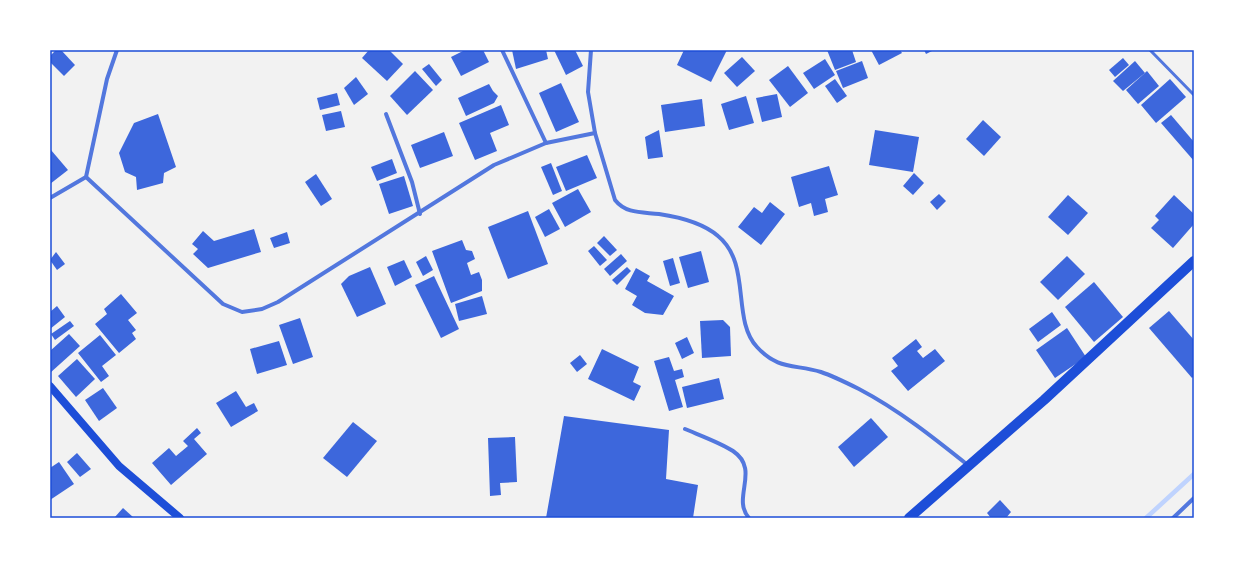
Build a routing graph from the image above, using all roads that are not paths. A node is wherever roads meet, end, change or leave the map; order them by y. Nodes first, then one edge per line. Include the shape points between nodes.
1 (117, 50) edge
2 (502, 50) edge
3 (591, 50) edge
4 (1150, 50) edge
5 (1194, 95) edge
6 (386, 114) dead end
7 (594, 133) junction
8 (546, 143) junction
9 (86, 177) junction
10 (50, 198) edge
11 (420, 214) junction
12 (1194, 261) edge
13 (50, 386) edge
14 (685, 429) dead end
15 (969, 466) junction
16 (1194, 498) edge
17 (180, 518) edge
18 (749, 518) edge
19 (909, 518) edge
20 (1172, 518) edge

1 - 9 street via 107,78
2 - 8 street
3 - 7 street via 588,92
4 - 5 lane
6 - 11 street via 412,182
7 - 8 street
7 - 15 street via 614,200 621,208 701,224 719,236 730,250 738,268 748,332 757,347 778,364 821,372 860,390 931,436
8 - 11 street via 494,165
9 - 10 street
9 - 11 street via 223,304 242,312 262,309 278,302
12 - 15 main road
13 - 17 main road via 119,466
14 - 18 street via 733,451 745,464 747,477 743,492 745,510
15 - 19 main road
16 - 20 street

